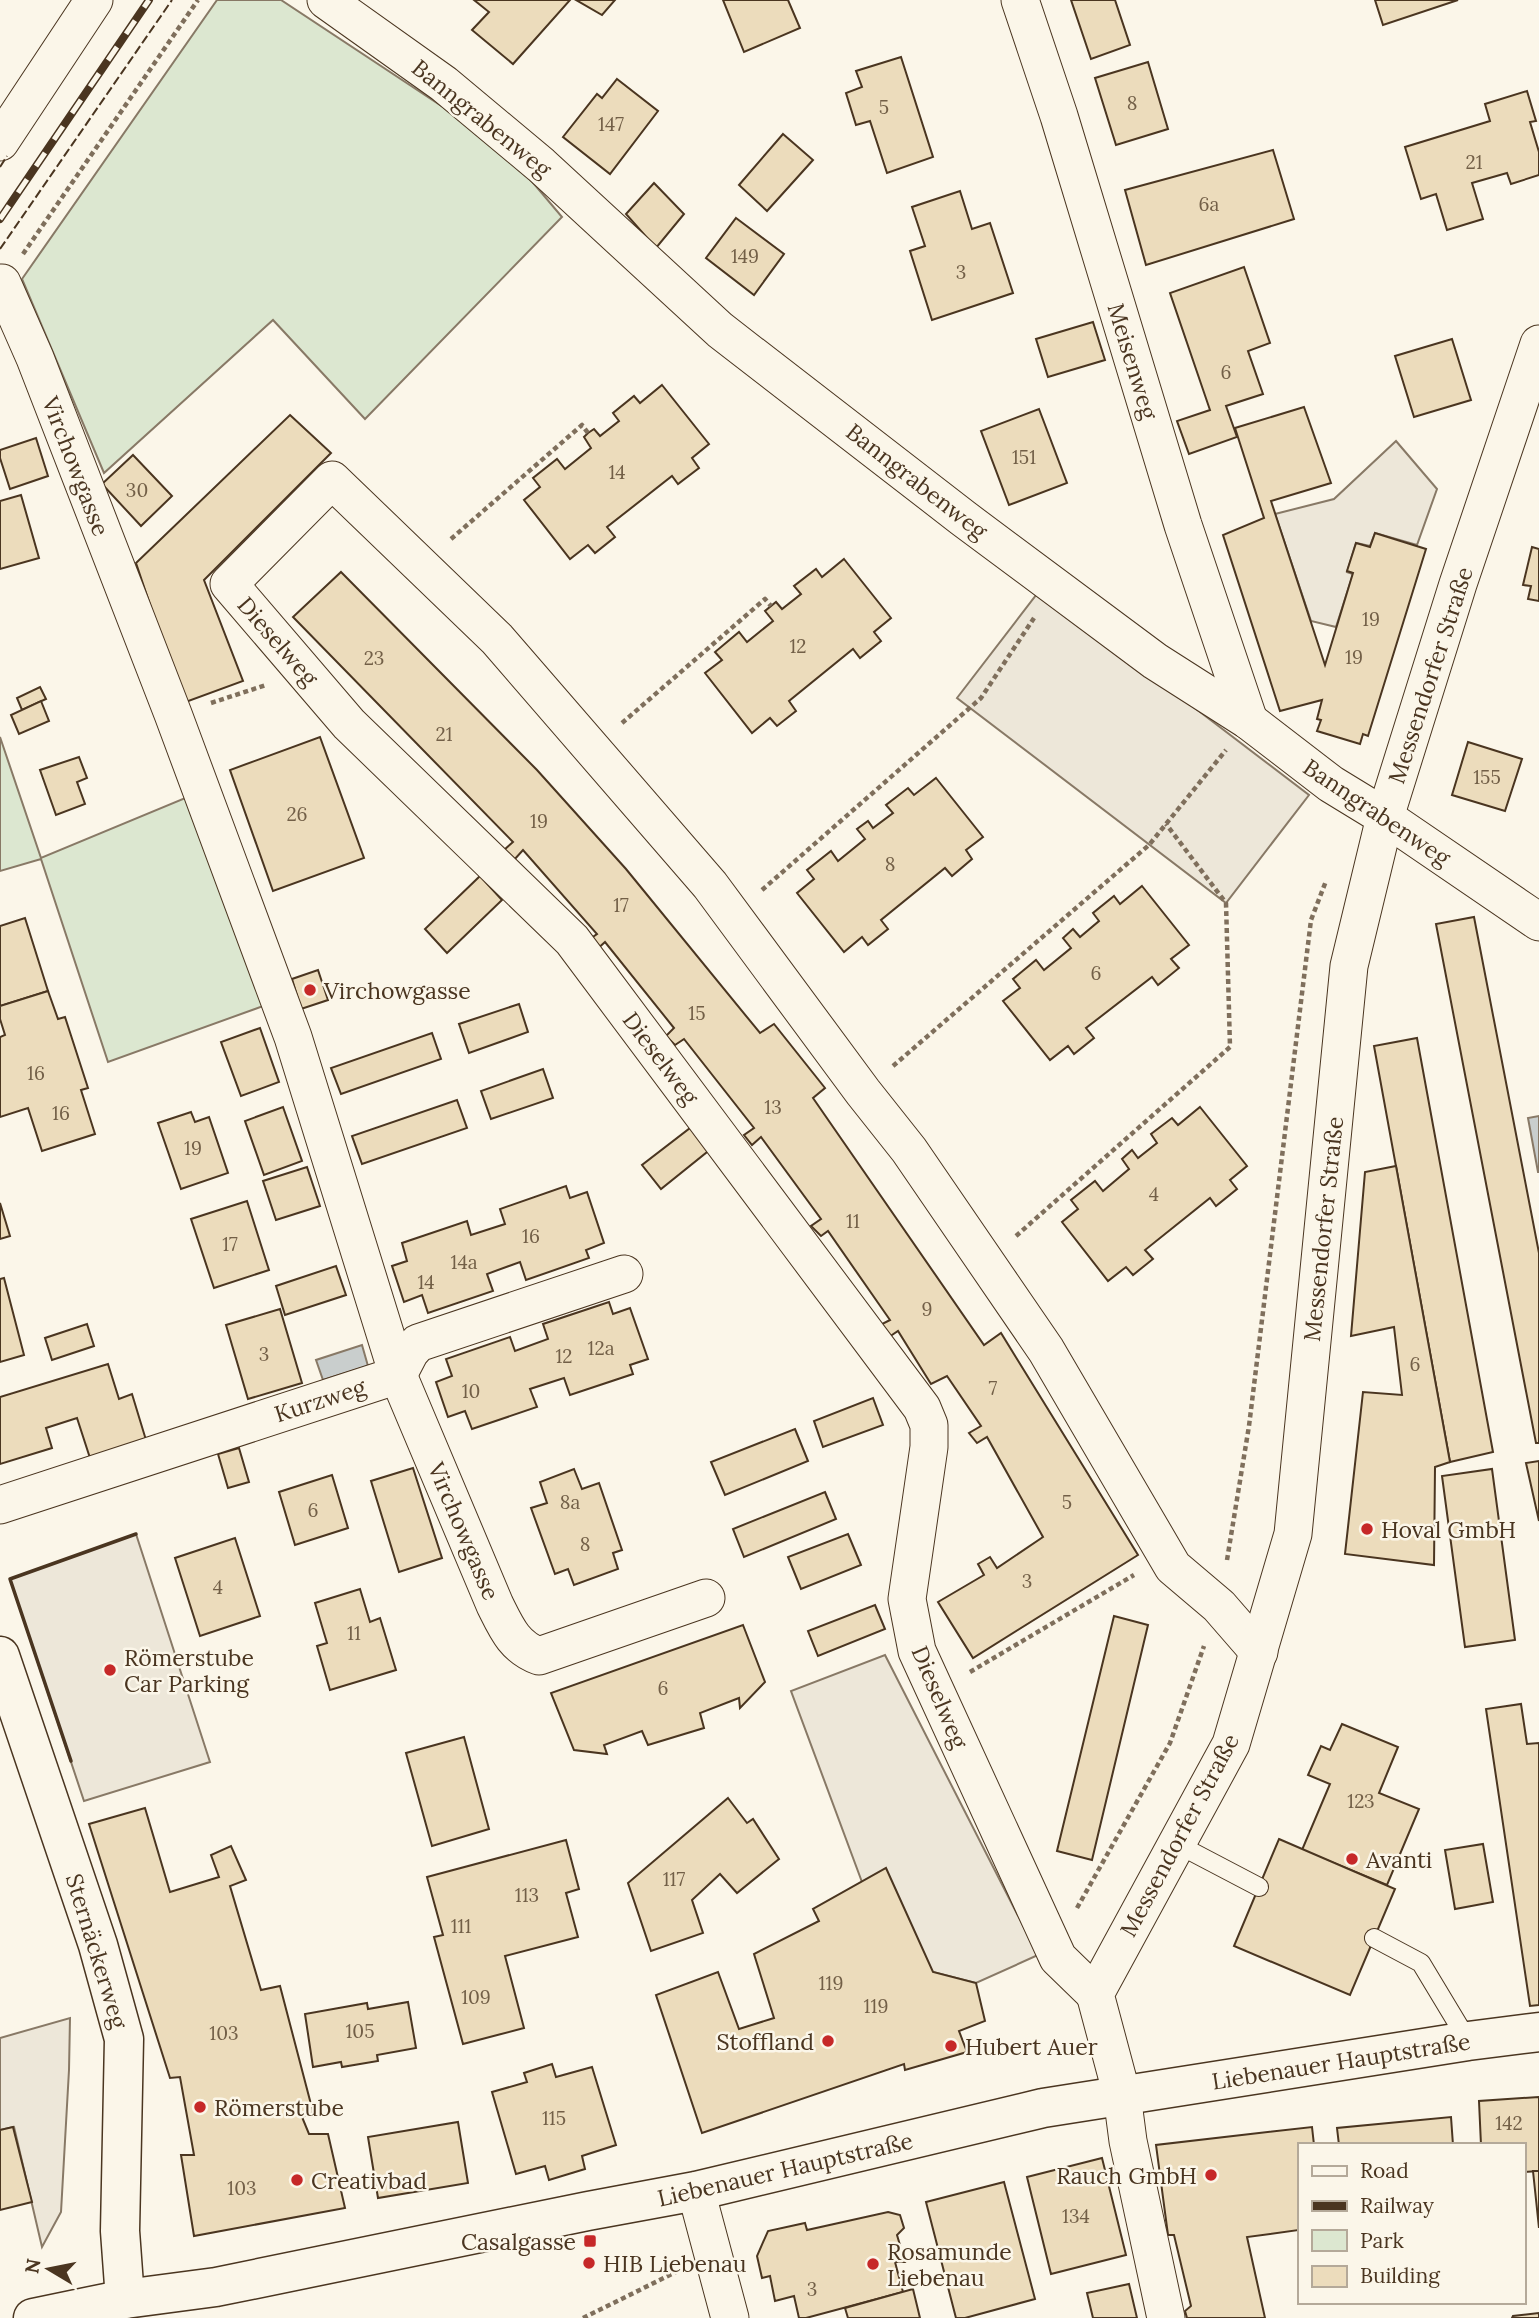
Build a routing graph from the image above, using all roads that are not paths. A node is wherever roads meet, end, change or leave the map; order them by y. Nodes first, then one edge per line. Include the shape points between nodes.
1 (94, 0) edge
2 (326, 0) edge
3 (1020, 0) edge
4 (0, 142) edge
5 (1, 285) edge
6 (1539, 344) edge
7 (1249, 721) junction
8 (1385, 817) junction
9 (1539, 922) edge
10 (624, 1274) dead end
11 (398, 1375) junction
12 (0, 1505) edge
13 (706, 1598) dead end
14 (1259, 1652) junction
15 (0, 1656) edge
16 (1177, 1844) junction
17 (1259, 1886) dead end
18 (1374, 1938) dead end
19 (1095, 1994) junction
20 (1539, 2032) edge
21 (1468, 2041) junction
22 (1122, 2095) junction
23 (696, 2191) junction
24 (123, 2309) edge
25 (33, 2318) edge
26 (730, 2318) edge
27 (1166, 2318) edge

1 - 4 street
2 - 7 street, Banngrabenweg via 444,84 532,157 720,330 1155,661
3 - 7 street, Meisenweg via 1183,525
5 - 11 street, Virchowgasse via 40,371 293,1037
6 - 8 street, Messendorfer Straße
7 - 8 street, Banngrabenweg via 1331,784
8 - 9 street, Banngrabenweg
8 - 14 street, Messendorfer Straße via 1349,966 1293,1534
10 - 11 street via 418,1343
11 - 12 street, Kurzweg
11 - 13 street, Virchowgasse via 495,1605 512,1638 527,1651 539,1656
14 - 16 street, Messendorfer Straße via 1231,1744
14 - 19 street, Dieselweg via 1219,1606 1173,1567 1046,1350 909,1150 710,885 497,639 332,480 229,584 349,724 572,940 922,1408 929,1425 929,1447 907,1600 917,1651 1058,1958
15 - 24 main road, Sternäckerweg via 98,1945 124,2039
16 - 17 lane
16 - 19 street, Messendorfer Straße
18 - 21 lane via 1421,1963
19 - 22 street
20 - 21 main road, Liebenauer Hauptstraße
21 - 22 main road, Liebenauer Hauptstraße
22 - 23 main road, Liebenauer Hauptstraße via 996,2119
22 - 27 street
23 - 24 main road, Liebenauer Hauptstraße
23 - 26 street
24 - 25 main road, Liebenauer Hauptstraße

